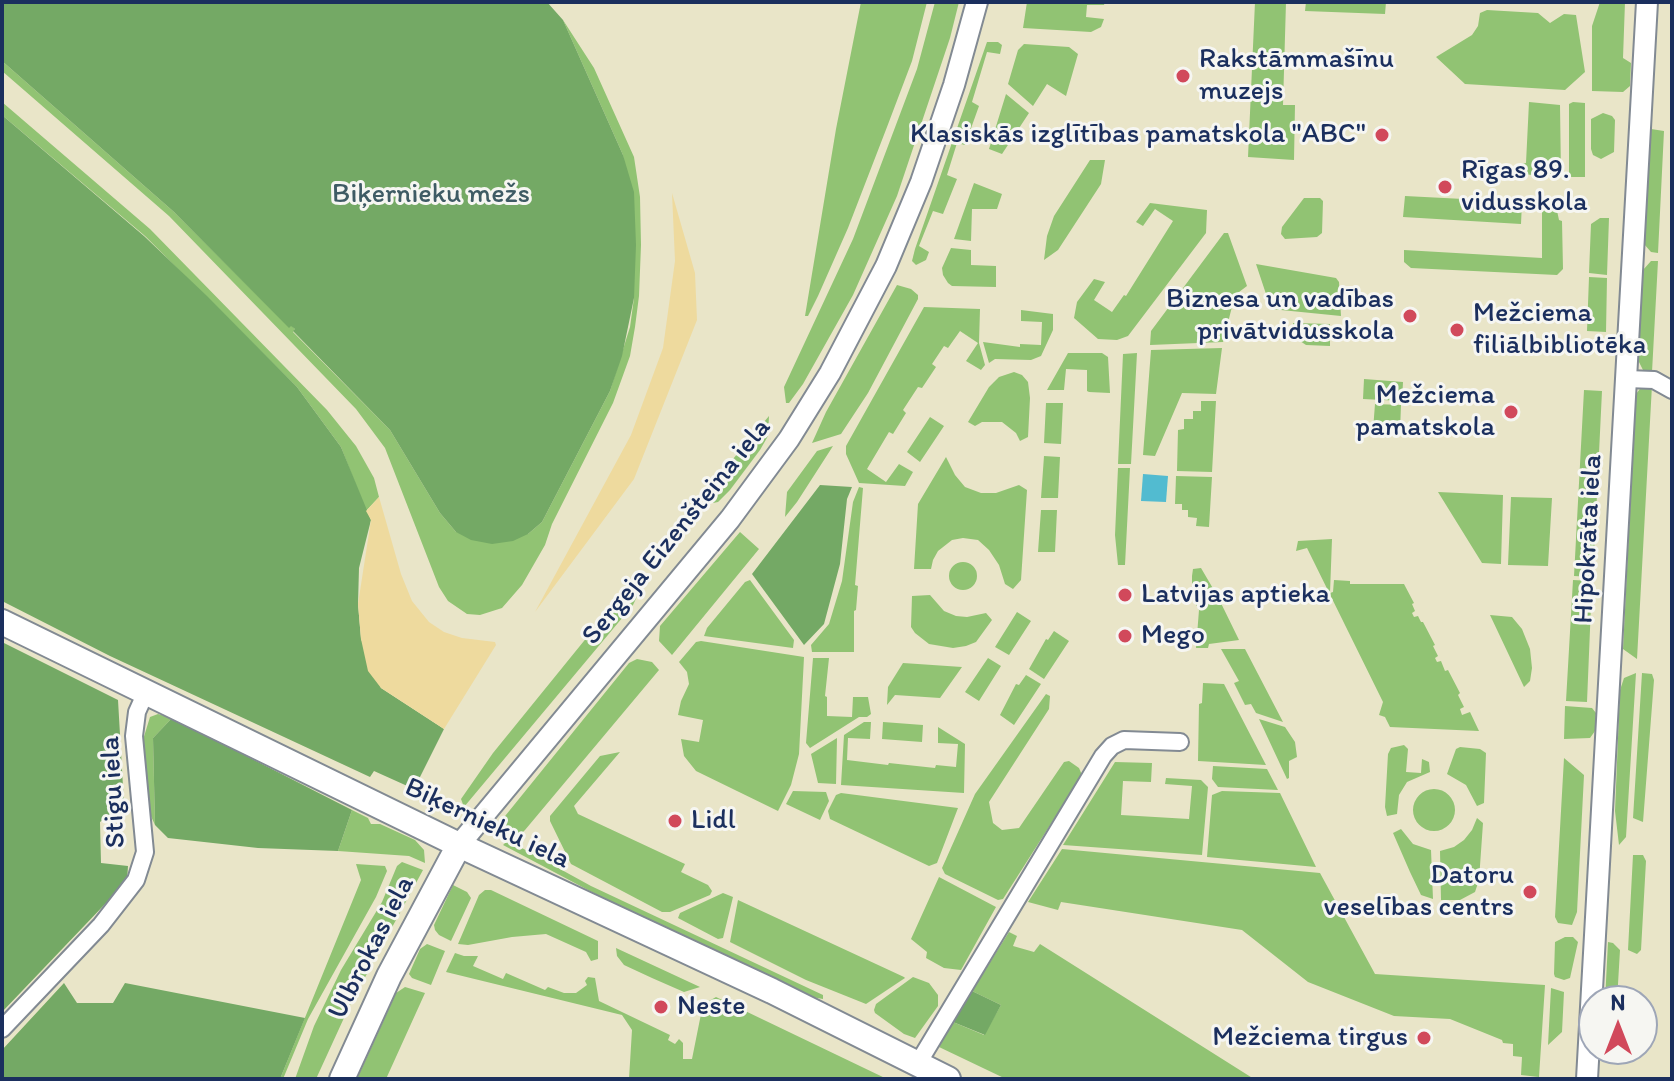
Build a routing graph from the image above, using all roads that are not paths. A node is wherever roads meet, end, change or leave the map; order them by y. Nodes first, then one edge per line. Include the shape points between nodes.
1 (977, 2) edge
2 (1647, 2) edge
3 (1627, 379) junction
4 (1672, 390) edge
5 (2, 622) edge
6 (146, 692) junction
7 (1180, 742) dead end
8 (459, 845) junction
9 (2, 1029) edge
10 (917, 1065) junction
11 (342, 1079) edge
12 (948, 1079) edge
13 (1587, 1079) edge

1 - 8 street, Sergeja Eizenšteina iela via 921,182 886,266 830,373 730,519
2 - 3 street, Hipokrāta iela
3 - 4 street via 1654,380
3 - 13 street, Hipokrāta iela
5 - 6 main road, Biķernieku iela
6 - 8 main road, Biķernieku iela
6 - 9 street, Stigu iela via 134,736 145,852 136,880 101,925
7 - 10 street via 1124,740 1103,756
8 - 10 main road, Biķernieku iela
8 - 11 main road, Ulbrokas iela via 389,976
10 - 12 main road, Biķernieku iela

